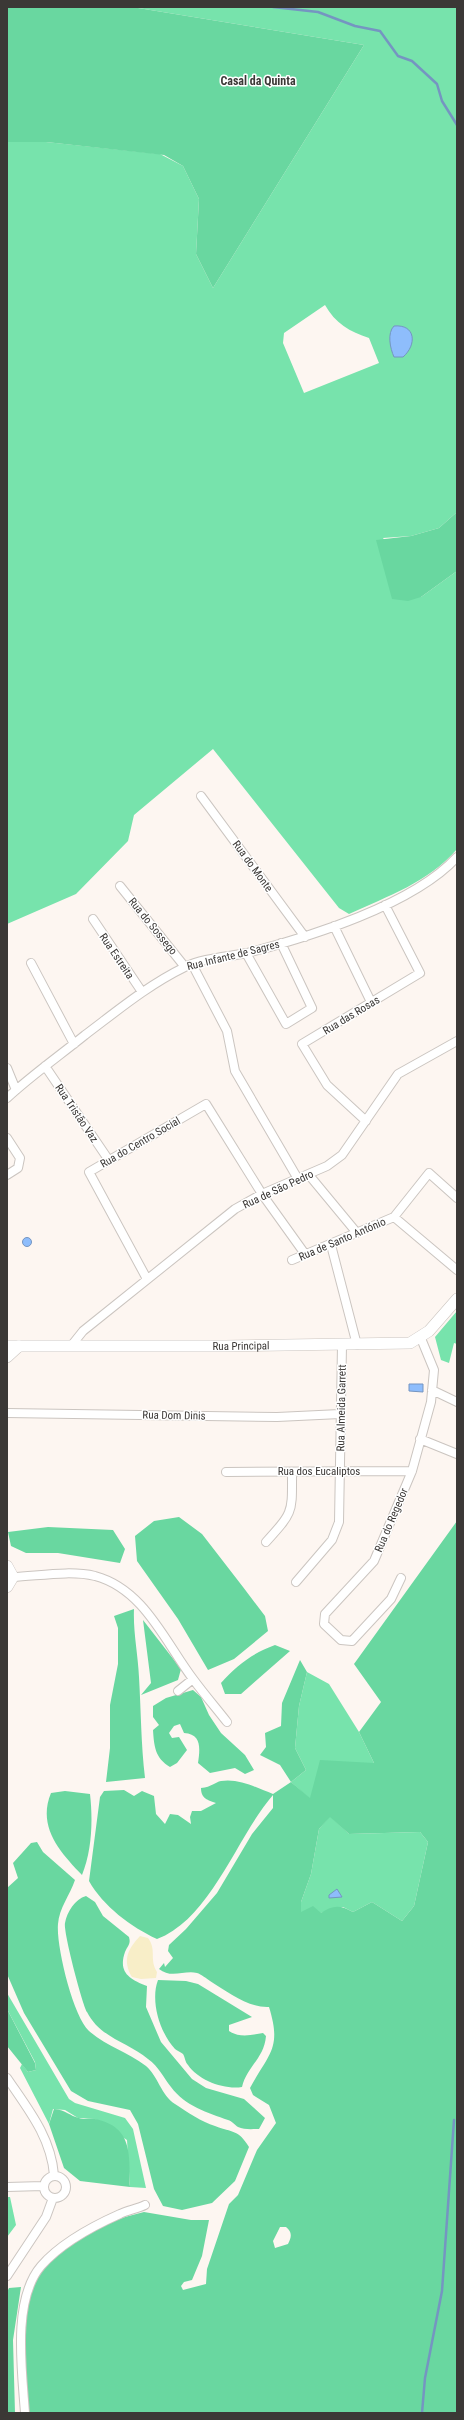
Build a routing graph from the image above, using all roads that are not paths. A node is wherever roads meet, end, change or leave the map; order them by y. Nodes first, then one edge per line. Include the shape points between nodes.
1 (201, 796) dead end
2 (457, 857) edge
3 (120, 886) dead end
4 (385, 905) junction
5 (93, 919) dead end
6 (334, 926) junction
7 (305, 937) junction
8 (281, 943) junction
9 (246, 953) junction
10 (31, 963) dead end
11 (189, 966) junction
12 (142, 992) junction
13 (371, 1002) junction
14 (457, 1041) edge
15 (74, 1044) junction
16 (45, 1066) junction
17 (7, 1068) edge
18 (16, 1090) junction
19 (7, 1098) edge
20 (366, 1121) junction
21 (7, 1138) edge
22 (108, 1159) junction
23 (7, 1175) edge
24 (309, 1175) junction
25 (298, 1179) junction
26 (262, 1194) junction
27 (457, 1198) edge
28 (394, 1217) junction
29 (357, 1233) junction
30 (331, 1245) junction
31 (305, 1254) junction
32 (292, 1260) dead end
33 (457, 1270) edge
34 (147, 1279) junction
35 (457, 1299) edge
36 (420, 1336) junction
37 (342, 1345) junction
38 (357, 1345) junction
39 (7, 1346) edge
40 (19, 1346) junction
41 (71, 1346) junction
42 (7, 1357) edge
43 (432, 1390) junction
44 (457, 1402) edge
45 (7, 1413) edge
46 (340, 1414) junction
47 (420, 1439) junction
48 (457, 1454) edge
49 (340, 1471) junction
50 (412, 1471) junction
51 (226, 1472) dead end
52 (292, 1472) junction
53 (266, 1542) dead end
54 (7, 1566) edge
55 (13, 1577) junction
56 (401, 1578) dead end
57 (296, 1582) dead end
58 (7, 1587) edge
59 (193, 1679) junction
60 (178, 1690) dead end
61 (227, 1722) dead end
62 (7, 2078) edge
63 (54, 2175) junction
64 (43, 2186) junction
65 (7, 2187) edge
66 (53, 2198) junction
67 (145, 2205) dead end
68 (7, 2276) edge
69 (25, 2413) edge

1 - 7 street, Rua do Monte
2 - 4 street, Rua Infante de Sagres via 446,869
3 - 11 street, Rua do Sossego
4 - 6 street, Rua Infante de Sagres
4 - 13 street, Rua das Rosas via 420,973
5 - 12 street, Rua Estreita
6 - 7 street, Rua Infante de Sagres
6 - 13 street
7 - 8 street, Rua Infante de Sagres
8 - 9 street, Rua Infante de Sagres
8 - 9 street via 312,1008 286,1024
9 - 11 street, Rua Infante de Sagres
10 - 15 street
11 - 12 street, Rua Infante de Sagres
11 - 25 street, Rua do Sossego via 227,1031 235,1071
12 - 15 street, Rua Infante de Sagres
13 - 20 street, Rua das Rosas via 302,1044 327,1085
14 - 20 street, Rua de São Pedro via 398,1074
15 - 16 street, Rua Infante de Sagres
16 - 18 street, Rua Infante de Sagres
16 - 22 street, Rua Tristão Vaz
17 - 18 street
18 - 19 street, Rua Infante de Sagres
20 - 24 street, Rua de São Pedro via 342,1155
21 - 23 street via 20,1158 18,1168
22 - 26 street, Rua do Centro Social via 206,1104
22 - 34 street, Rua do Centro Social via 89,1172
24 - 25 street, Rua de São Pedro
24 - 29 street
25 - 26 street, Rua de São Pedro
26 - 31 street
26 - 34 street, Rua de São Pedro via 235,1209
27 - 28 street, Rua de Santo António via 429,1173
28 - 29 street, Rua de Santo António
28 - 33 street
29 - 30 street, Rua de Santo António
30 - 31 street, Rua de Santo António
30 - 38 street
31 - 32 street, Rua de Santo António
34 - 41 street, Rua de São Pedro via 83,1331
35 - 36 street, Rua Principal via 429,1331
36 - 38 street, Rua Principal via 410,1343
36 - 43 street, Rua do Regedor via 434,1370
37 - 38 street, Rua Principal
37 - 41 street, Rua Principal
37 - 46 street, Rua Almeida Garrett
39 - 40 street, Rua Principal
40 - 41 street, Rua Principal
40 - 42 street
43 - 44 street
43 - 47 street, Rua do Regedor
45 - 46 street, Rua Dom Dinis via 276,1417
46 - 49 street, Rua Almeida Garrett
47 - 48 street
47 - 50 street, Rua do Regedor
49 - 50 street, Rua dos Eucaliptos
49 - 52 street, Rua dos Eucaliptos
49 - 57 street, Rua Almeida Garrett via 339,1522 332,1540
50 - 56 street, Rua do Regedor via 374,1561 325,1614 324,1624 341,1640 352,1640 391,1599
51 - 52 street, Rua dos Eucaliptos
52 - 53 street via 292,1506 288,1518
54 - 55 street
55 - 58 street
55 - 59 street via 67,1574 94,1576 128,1593 141,1606
59 - 60 street
59 - 61 street
62 - 63 street via 33,2114 49,2146
63 - 64 street via 46,2179
63 - 66 street via 63,2178 66,2187 62,2196
64 - 65 street
64 - 66 street via 46,2194
66 - 68 street via 46,2217
67 - 69 street via 98,2225 60,2249 41,2266 30,2283 24,2304 22,2335

